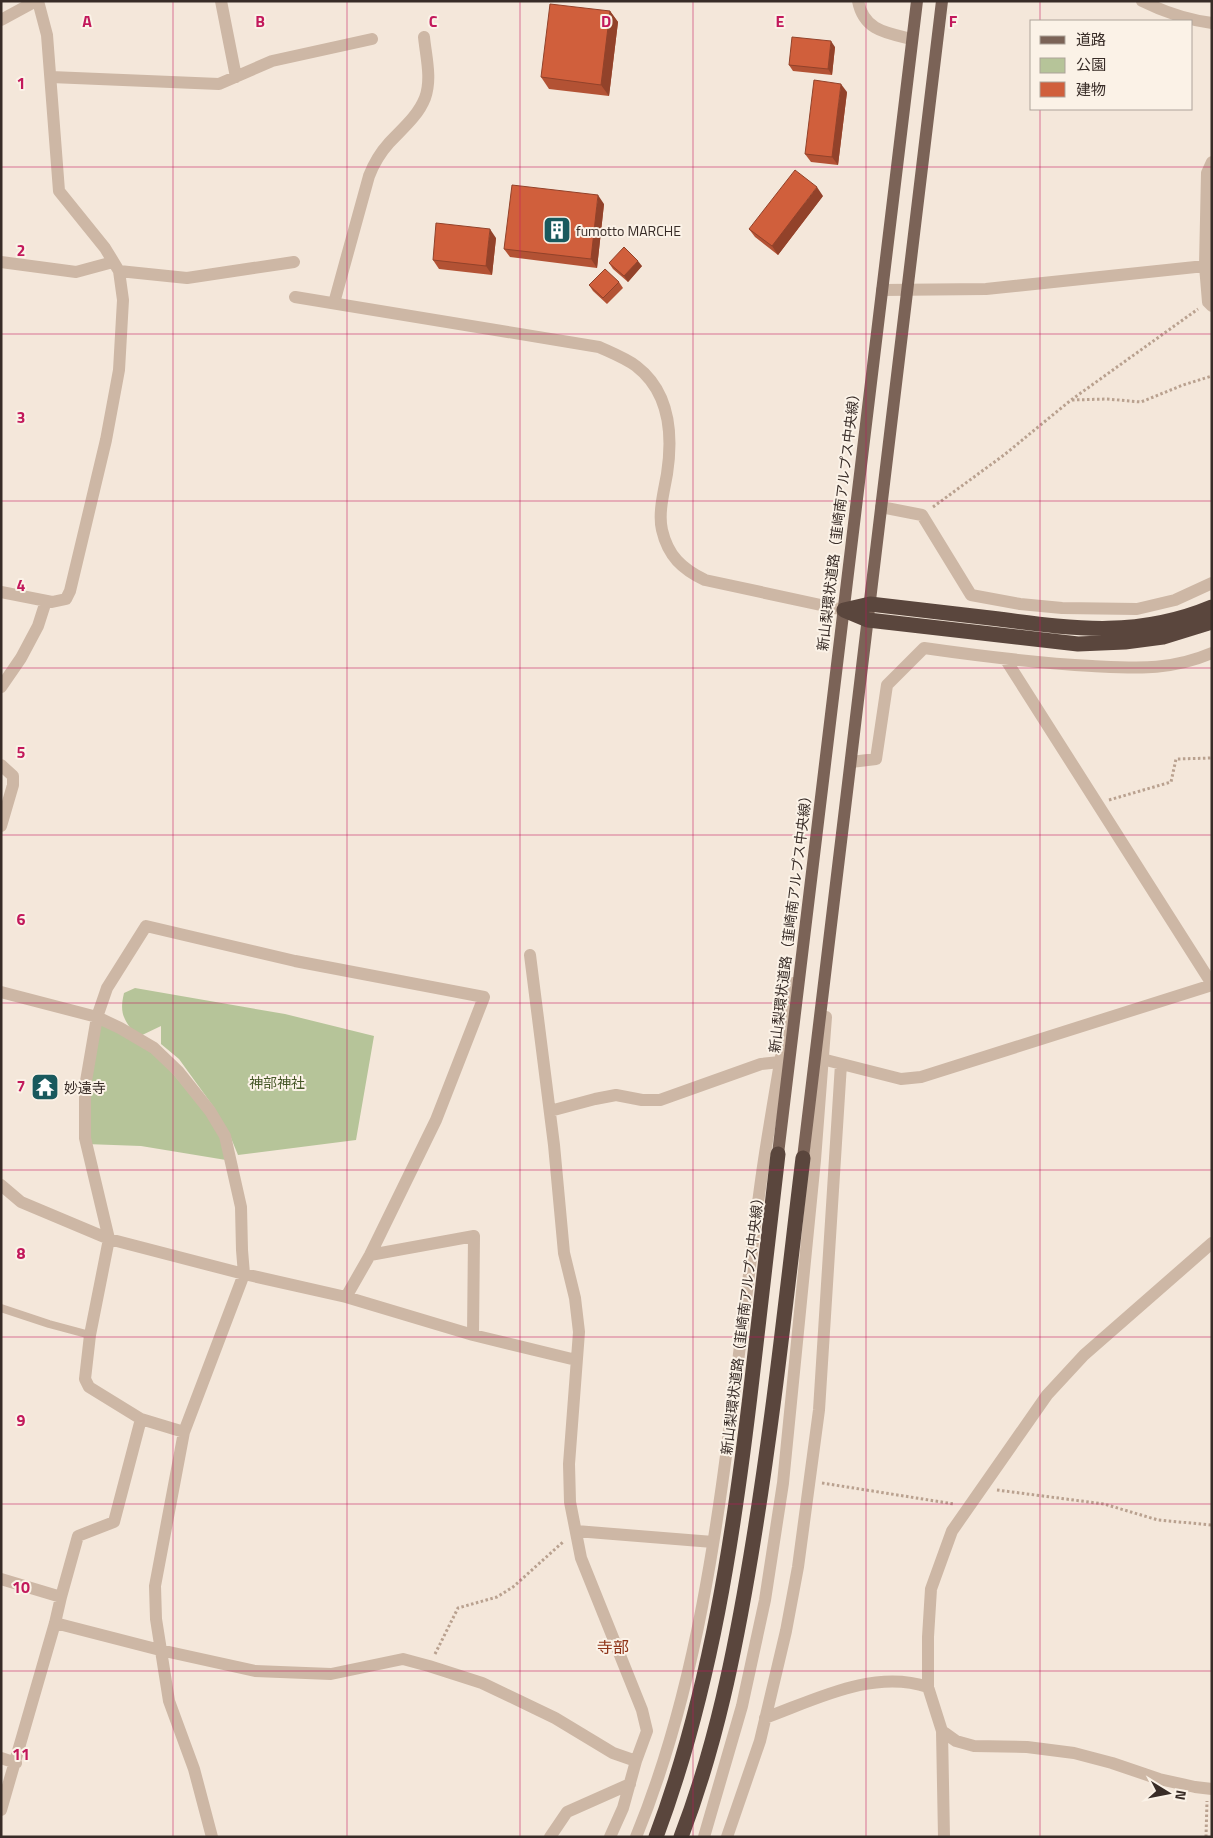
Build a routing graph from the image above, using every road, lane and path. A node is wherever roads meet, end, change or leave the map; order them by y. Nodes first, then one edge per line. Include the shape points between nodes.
1 (221, 1) edge
2 (858, 1) edge
3 (917, 1) edge
4 (942, 1) edge
5 (1142, 1) edge
6 (34, 2) edge
7 (1, 20) edge
8 (1212, 23) edge
9 (424, 37) dead end
10 (372, 39) dead end
11 (912, 39) junction
12 (51, 77) junction
13 (236, 77) junction
14 (1212, 162) edge
15 (1, 262) edge
16 (294, 262) dead end
17 (116, 266) junction
18 (1205, 266) junction
19 (906, 289) junction
20 (882, 290) junction
21 (294, 297) dead end
22 (334, 303) junction
23 (1210, 304) edge
24 (1212, 376) edge
25 (1071, 400) junction
26 (881, 507) junction
27 (922, 515) junction
28 (1212, 583) edge
29 (1, 592) edge
30 (46, 601) junction
31 (870, 604) junction
32 (1212, 607) edge
33 (844, 610) junction
34 (868, 620) junction
35 (1212, 622) edge
36 (1212, 653) edge
37 (1006, 660) junction
38 (1, 687) edge
39 (1212, 758) edge
40 (851, 762) junction
41 (1, 765) edge
42 (1097, 804) junction
43 (1, 826) edge
44 (817, 833) junction
45 (835, 895) junction
46 (530, 955) dead end
47 (1212, 985) edge
48 (1, 992) edge
49 (97, 1017) junction
50 (822, 1059) junction
51 (780, 1062) junction
52 (841, 1064) junction
53 (550, 1111) junction
54 (778, 1154) joint
55 (803, 1158) joint
56 (1, 1185) edge
57 (109, 1239) junction
58 (1212, 1243) edge
59 (370, 1255) junction
60 (244, 1274) junction
61 (346, 1297) junction
62 (1, 1308) edge
63 (90, 1335) junction
64 (473, 1335) junction
65 (576, 1360) junction
66 (141, 1419) junction
67 (184, 1432) junction
68 (810, 1481) junction
69 (982, 1488) junction
70 (968, 1506) junction
71 (1212, 1525) edge
72 (576, 1531) junction
73 (712, 1542) junction
74 (1, 1579) edge
75 (60, 1597) junction
76 (55, 1623) junction
77 (160, 1650) junction
78 (429, 1666) junction
79 (928, 1687) junction
80 (766, 1718) junction
81 (942, 1731) junction
82 (1, 1758) edge
83 (636, 1762) junction
84 (16, 1763) junction
85 (630, 1784) junction
86 (1210, 1788) edge
87 (1, 1810) edge
88 (212, 1837) edge
89 (550, 1837) edge
90 (610, 1837) edge
91 (636, 1837) edge
92 (656, 1837) edge
93 (680, 1837) edge
94 (704, 1837) edge
95 (728, 1837) edge
96 (944, 1837) edge
97 (1206, 1837) edge

1 - 13 street
2 - 11 street via 870,26
3 - 11 main road, 新山梨環状道路（韮崎南アルプス中央線）
4 - 19 main road
5 - 8 street via 1160,10
6 - 7 street
6 - 12 street via 48,35
9 - 22 street via 428,72 425,99 374,164
10 - 13 street via 272,61
11 - 20 main road, 新山梨環状道路（韮崎南アルプス中央線）
12 - 13 street via 220,84
12 - 17 street via 59,191
14 - 18 street via 1207,173
15 - 17 street via 76,272
16 - 17 street via 187,278
17 - 30 street via 124,300 119,370 106,440 70,591 66,599
18 - 19 street via 986,289
18 - 23 street
19 - 20 street
19 - 26 main road
20 - 33 main road, 新山梨環状道路（韮崎南アルプス中央線）
21 - 22 street
22 - 33 street via 599,348 638,367 653,384 668,420 671,440 662,528 676,559 688,572 705,580
23 - 25 path
24 - 25 path via 1141,402 1107,398
25 - 27 path via 1004,455
26 - 27 street
26 - 31 main road
27 - 28 street via 971,595 1062,608 1137,609 1175,600
29 - 30 street
30 - 38 street via 38,626
31 - 32 highway via 1080,629 1120,629 1158,624
31 - 33 highway
31 - 34 main road
33 - 34 highway
33 - 44 main road, 新山梨環状道路（韮崎南アルプス中央線）
34 - 35 highway via 1078,644 1163,638
34 - 40 main road
36 - 37 street via 1161,667
37 - 40 street via 924,648 887,685 876,759
37 - 42 street
39 - 42 path via 1176,759 1172,782
40 - 45 main road
41 - 43 street via 13,776 14,785
42 - 47 street
44 - 51 street
44 - 54 main road, 新山梨環状道路（韮崎南アルプス中央線）
45 - 50 street
45 - 55 main road
46 - 53 street
47 - 52 street via 921,1077 901,1079
48 - 49 street
49 - 57 street via 85,1087 85,1138
49 - 59 street via 107,988 146,926 295,961 484,997 436,1120
49 - 60 street via 154,1048 178,1071 225,1136 242,1206
50 - 52 street
50 - 94 street via 783,1482 764,1600 742,1706
51 - 53 street via 761,1064 660,1100 616,1096
51 - 73 street
52 - 68 street via 819,1410
53 - 65 street via 564,1253 580,1332
54 - 92 highway, 新山梨環状道路（韮崎南アルプス中央線） via 741,1473 726,1571 691,1730
55 - 93 highway via 764,1477 731,1667 713,1739
56 - 57 street via 21,1202
57 - 60 street
57 - 63 street
58 - 69 street via 1077,1362 1047,1395
59 - 61 street
59 - 64 street via 474,1236
60 - 61 street
60 - 67 street
61 - 64 street
62 - 63 lane
63 - 66 street via 85,1379 89,1387
64 - 65 street
65 - 72 street via 569,1464 570,1502
66 - 67 street
66 - 75 street via 114,1522 78,1536
67 - 77 street via 155,1586
68 - 70 path
68 - 80 street via 798,1567
69 - 70 street
69 - 71 path via 1104,1504 1158,1520
70 - 79 street via 952,1531 931,1589
72 - 73 street
72 - 78 path via 513,1587 497,1597 458,1608
72 - 83 street via 581,1558 642,1710 647,1731
73 - 91 street via 697,1630 677,1717 651,1801
74 - 75 street
75 - 76 street
76 - 77 street
76 - 84 street
77 - 78 street via 255,1671 331,1674 403,1660
77 - 88 street via 169,1701 194,1769
78 - 83 street via 482,1683
79 - 80 street via 911,1682 868,1683
79 - 81 street
80 - 95 street
81 - 86 street via 956,1742 974,1746 1027,1747 1074,1753 1159,1779
81 - 96 street
82 - 84 street
83 - 85 street
84 - 87 street
85 - 89 street via 566,1812
85 - 90 street
86 - 97 path

